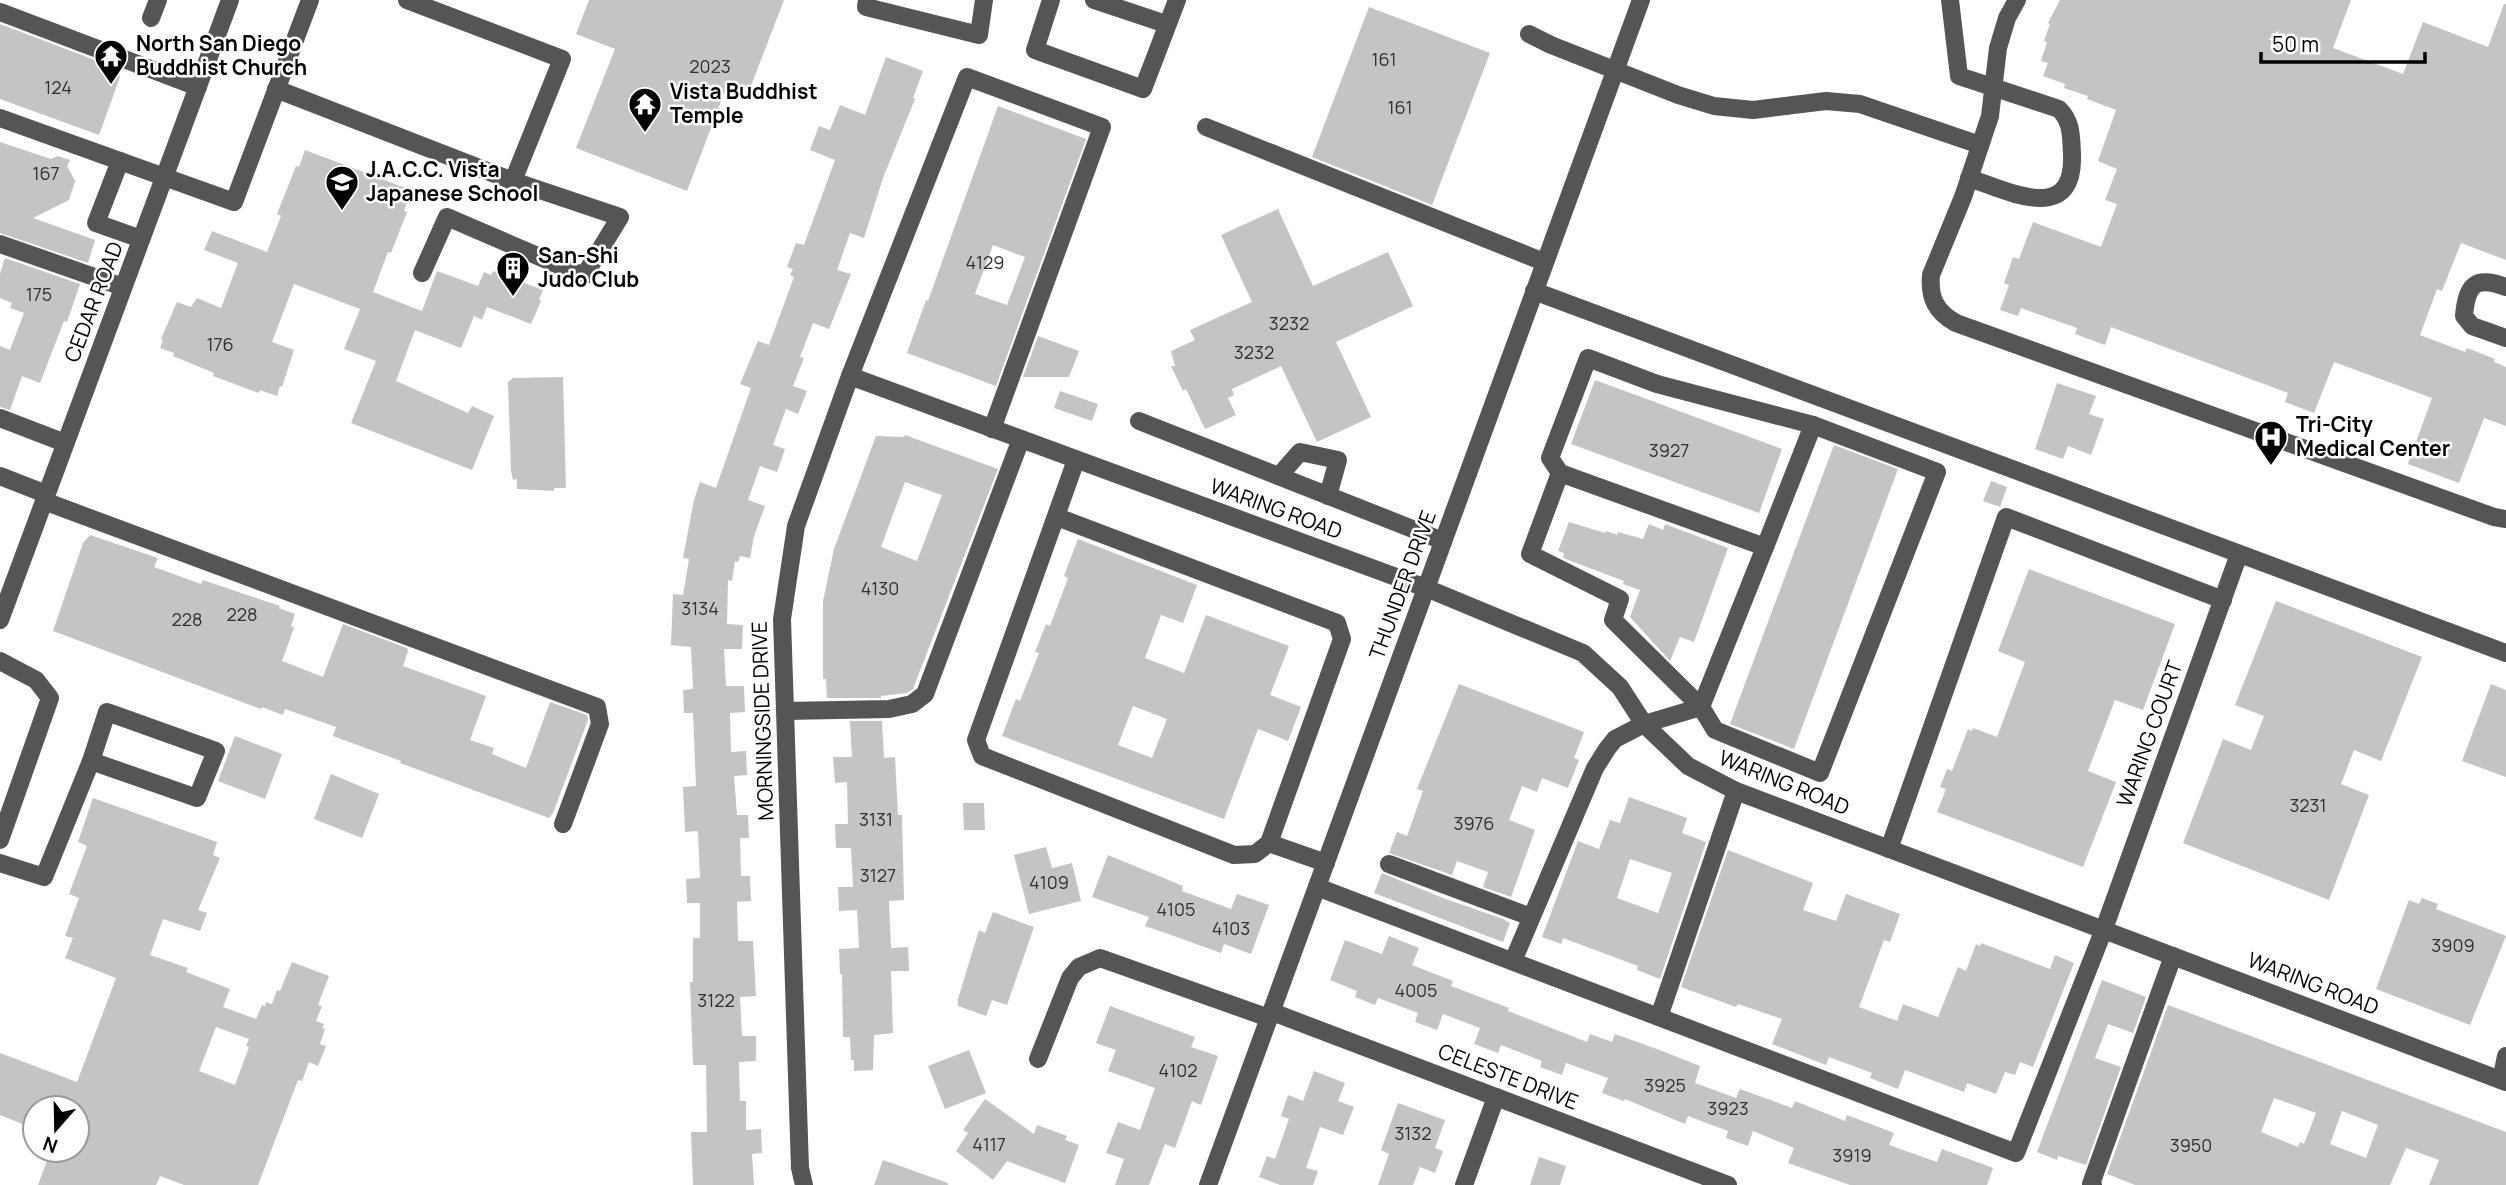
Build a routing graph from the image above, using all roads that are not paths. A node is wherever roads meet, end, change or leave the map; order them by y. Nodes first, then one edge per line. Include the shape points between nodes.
1 (159, 0) edge
2 (230, 0) edge
3 (310, 0) edge
4 (407, 0) edge
5 (867, 0) edge
6 (984, 0) edge
7 (1051, 0) edge
8 (1094, 0) edge
9 (1177, 0) edge
10 (1641, 0) edge
11 (2017, 0) edge
12 (1951, 8) edge
13 (0, 12) edge
14 (151, 18) dead end
15 (1166, 24) junction
16 (1529, 34) dead end
17 (1614, 70) junction
18 (1993, 86) junction
19 (198, 87) junction
20 (276, 89) junction
21 (0, 118) edge
22 (1206, 127) dead end
23 (1980, 145) junction
24 (120, 161) junction
25 (164, 177) junction
26 (1969, 178) junction
27 (513, 180) junction
28 (141, 239) junction
29 (0, 244) edge
30 (1544, 262) junction
31 (422, 273) dead end
32 (123, 287) junction
33 (2506, 287) edge
34 (1534, 291) junction
35 (2506, 338) edge
36 (850, 376) junction
37 (0, 418) edge
38 (1139, 421) dead end
39 (1813, 425) junction
40 (992, 429) junction
41 (1021, 439) junction
42 (65, 443) junction
43 (1076, 460) junction
44 (1560, 473) junction
45 (0, 477) edge
46 (1279, 477) junction
47 (1328, 496) junction
48 (45, 497) junction
49 (1057, 517) junction
50 (2506, 519) edge
51 (1443, 541) junction
52 (1765, 547) junction
53 (2239, 554) junction
54 (1426, 588) junction
55 (2223, 600) junction
56 (0, 620) edge
57 (2506, 653) edge
58 (0, 661) edge
59 (1701, 707) junction
60 (786, 711) junction
61 (1644, 724) junction
62 (91, 761) junction
63 (1736, 791) junction
64 (563, 824) dead end
65 (0, 840) edge
66 (1269, 843) junction
67 (1889, 849) junction
68 (0, 863) edge
69 (1326, 863) junction
70 (1389, 864) dead end
71 (1317, 887) junction
72 (1531, 917) junction
73 (2104, 929) junction
74 (2173, 956) junction
75 (1513, 961) junction
76 (1270, 1015) junction
77 (1659, 1017) junction
78 (2506, 1056) edge
79 (1038, 1059) dead end
80 (2504, 1081) edge
81 (1496, 1097) junction
82 (804, 1185) edge
83 (1209, 1185) edge
84 (1464, 1185) edge
85 (1728, 1185) edge
86 (2093, 1185) edge

1 - 14 street
2 - 19 street, CEDAR ROAD
3 - 20 street
4 - 27 street via 562,59
5 - 6 street via 866,7 979,35
7 - 15 street via 1035,50 1143,89
8 - 15 street
9 - 15 street
10 - 17 street, THUNDER DRIVE
11 - 18 street via 1998,48
12 - 18 street via 1959,76
13 - 19 street
16 - 17 street
17 - 23 street via 1695,102 1733,110 1826,101 1860,104
17 - 30 street, THUNDER DRIVE
18 - 23 street via 1994,99
18 - 26 street via 2059,109 2066,116 2071,176 2052,197 2039,200
19 - 25 street, CEDAR ROAD
20 - 25 street via 234,202
20 - 27 street
21 - 24 street
22 - 30 street
23 - 26 street
24 - 25 street
24 - 28 street via 96,223
25 - 28 street, CEDAR ROAD
26 - 50 street via 1931,275 1930,289 1942,315
27 - 31 street via 620,217 584,276 447,217
28 - 32 street, CEDAR ROAD
29 - 32 street
30 - 34 street, THUNDER DRIVE
32 - 42 street, CEDAR ROAD
33 - 35 street via 2488,281 2476,283 2464,316 2472,326
34 - 51 street, THUNDER DRIVE
34 - 53 street
36 - 40 street, WARING ROAD
36 - 40 street, MORNINGSIDE DRIVE via 967,77 1102,127
36 - 60 street, MORNINGSIDE DRIVE via 796,526 782,619
37 - 42 street
38 - 46 street
39 - 44 street via 1657,384 1588,358 1550,458
39 - 52 street
39 - 59 street via 1937,472 1820,773 1716,730
40 - 41 street, WARING ROAD
41 - 43 street, WARING ROAD
41 - 60 street via 925,694 912,704 888,709
42 - 48 street, CEDAR ROAD
43 - 49 street
43 - 54 street, WARING ROAD
44 - 52 street
44 - 59 street via 1530,554 1620,599 1613,620
45 - 48 street
46 - 47 street
46 - 47 street via 1300,452 1338,460
47 - 51 street
48 - 56 street, CEDAR ROAD
48 - 64 street via 597,707 600,724
49 - 66 street via 1338,622 1342,639
49 - 66 street via 976,740 982,755 1234,855 1255,854
51 - 54 street, THUNDER DRIVE
52 - 59 street
53 - 55 street, WARING COURT
53 - 57 street
54 - 61 street, WARING ROAD via 1583,653 1620,687
54 - 69 street, THUNDER DRIVE
55 - 67 street via 2006,517
55 - 73 street, WARING COURT
58 - 65 street via 36,680 50,698
59 - 61 street
60 - 82 street, MORNINGSIDE DRIVE
61 - 63 street, WARING ROAD via 1688,766
61 - 72 street via 1615,739 1595,768
62 - 62 street via 107,712 216,751 197,798
62 - 68 street via 44,877
63 - 67 street, WARING ROAD
63 - 77 street
66 - 69 street
67 - 73 street, WARING ROAD
69 - 71 street, THUNDER DRIVE
70 - 72 street
71 - 75 street
71 - 76 street, THUNDER DRIVE
72 - 75 street
73 - 74 street, WARING ROAD
73 - 77 street, WARING COURT via 2016,1153
74 - 80 street, WARING ROAD
74 - 86 street
75 - 77 street
76 - 79 street, CELESTE DRIVE via 1100,958 1079,967 1070,978
76 - 81 street, CELESTE DRIVE
76 - 83 street, THUNDER DRIVE
78 - 80 street
81 - 84 street
81 - 85 street, CELESTE DRIVE

